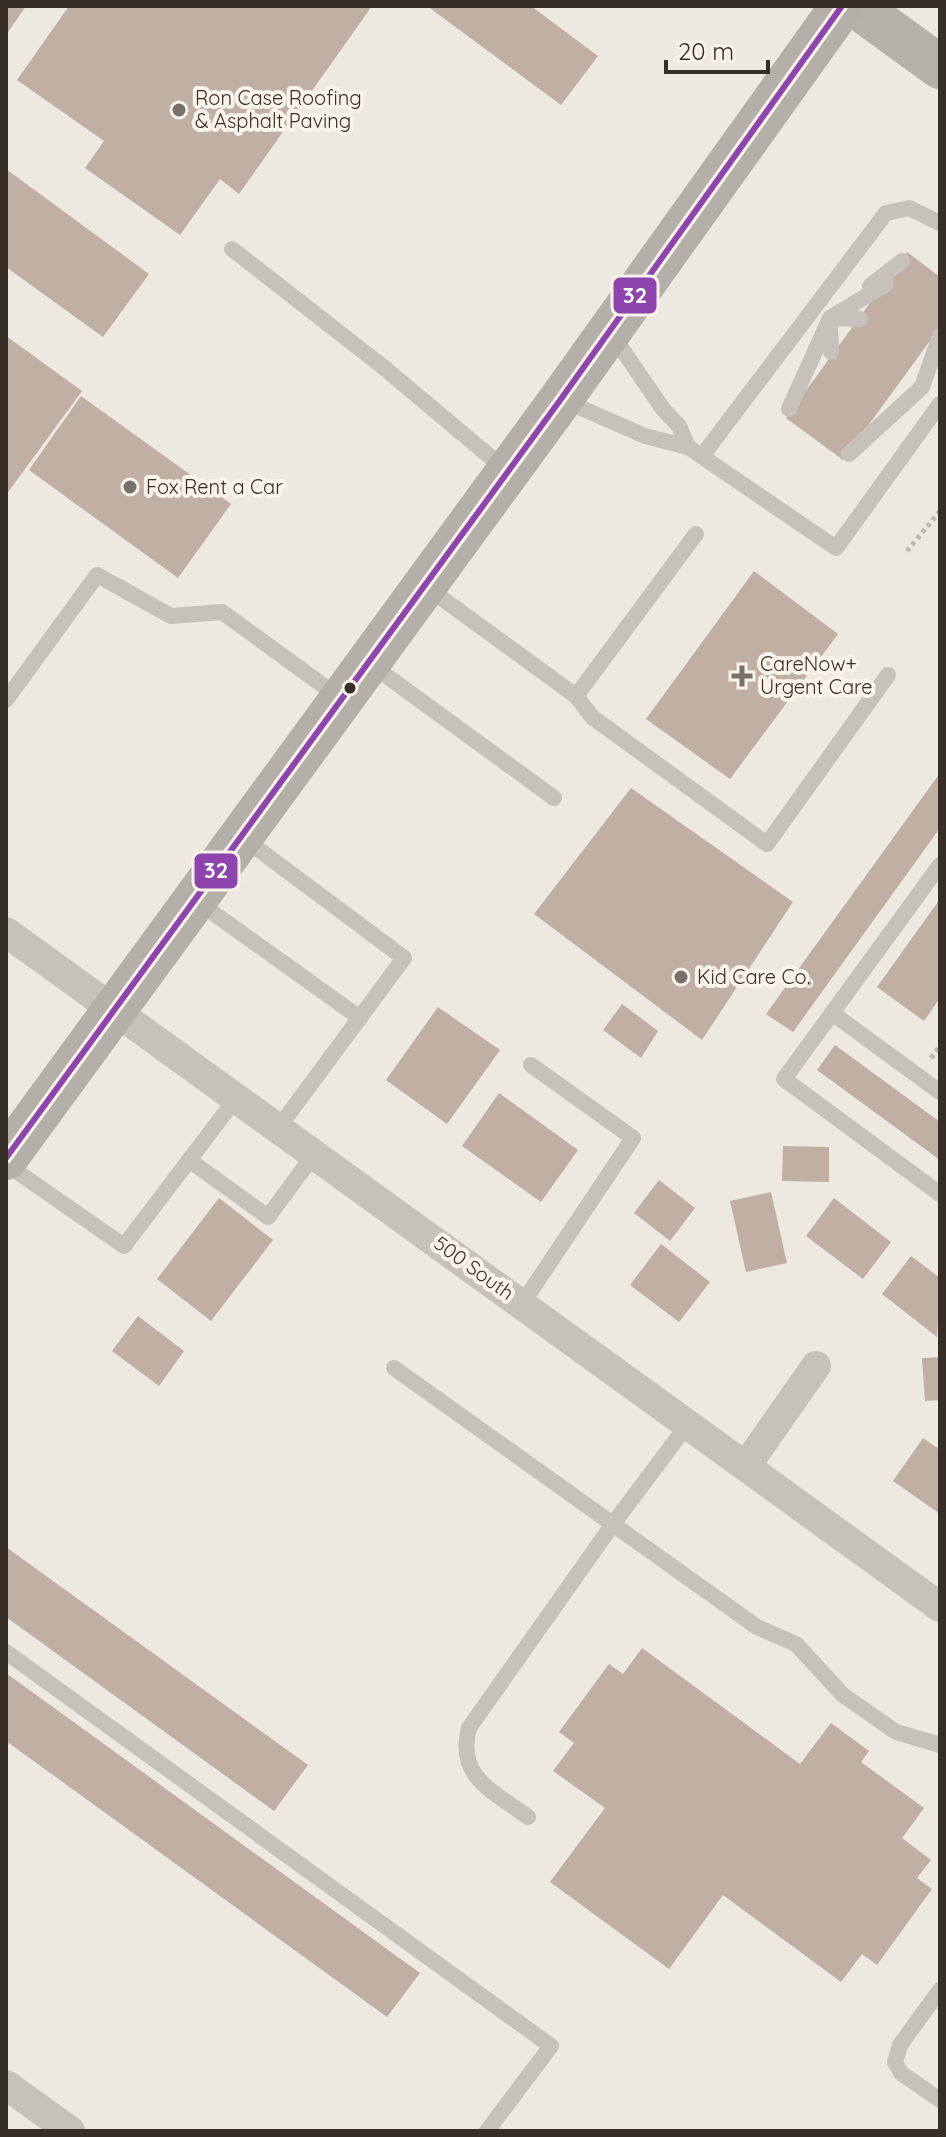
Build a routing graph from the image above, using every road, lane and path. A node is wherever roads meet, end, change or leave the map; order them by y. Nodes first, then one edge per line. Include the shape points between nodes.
1 (842, 6) edge
2 (856, 6) edge
3 (940, 67) edge
4 (940, 223) edge
5 (232, 249) dead end
6 (902, 261) dead end
7 (886, 284) dead end
8 (815, 308) junction
9 (830, 318) junction
10 (860, 319) dead end
11 (610, 330) junction
12 (940, 336) edge
13 (940, 351) edge
14 (831, 352) dead end
15 (920, 362) dead end
16 (807, 387) dead end
17 (922, 387) junction
18 (892, 397) dead end
19 (561, 399) junction
20 (940, 402) edge
21 (789, 409) dead end
22 (867, 432) dead end
23 (695, 452) junction
24 (849, 454) dead end
25 (507, 471) junction
26 (940, 511) edge
27 (696, 534) dead end
28 (907, 551) dead end
29 (424, 585) junction
30 (367, 662) junction
31 (888, 675) dead end
32 (576, 696) junction
33 (341, 699) junction
34 (6, 700) edge
35 (554, 798) dead end
36 (240, 836) junction
37 (940, 865) edge
38 (194, 899) junction
39 (6, 932) edge
40 (115, 1008) junction
41 (832, 1013) junction
42 (360, 1018) junction
43 (531, 1065) dead end
44 (940, 1092) edge
45 (237, 1097) junction
46 (279, 1127) junction
47 (315, 1153) junction
48 (189, 1160) junction
49 (6, 1161) edge
50 (940, 1194) edge
51 (522, 1304) junction
52 (816, 1366) dead end
53 (394, 1368) dead end
54 (688, 1424) junction
55 (746, 1466) junction
56 (613, 1524) junction
57 (940, 1607) edge
58 (6, 1652) edge
59 (940, 1745) edge
60 (528, 1817) dead end
61 (940, 1990) edge
62 (6, 2085) edge
63 (940, 2100) edge
64 (70, 2131) edge
65 (487, 2131) edge

1 - 11 main road
2 - 3 main road
4 - 8 lane via 909,208 886,213
5 - 25 lane
6 - 9 lane
7 - 9 lane
8 - 9 lane
8 - 23 lane
9 - 10 lane
9 - 14 lane
9 - 16 lane
9 - 21 lane
11 - 19 main road
11 - 23 lane
12 - 17 lane
13 - 17 lane
15 - 17 lane
17 - 18 lane
17 - 20 lane
17 - 22 lane
17 - 24 lane
19 - 23 lane
19 - 25 main road
20 - 23 lane via 836,548
25 - 29 main road
26 - 28 path
27 - 32 lane
29 - 30 main road
29 - 32 lane
30 - 33 main road
30 - 35 lane
31 - 32 lane via 767,844 592,717
33 - 34 lane via 222,612 171,616 97,575
33 - 36 main road
36 - 38 main road
36 - 42 lane via 404,958
37 - 41 lane
38 - 40 main road
38 - 42 lane
39 - 40 street, 500 South
40 - 45 street, 500 South
40 - 49 main road
41 - 44 lane
41 - 50 lane via 784,1079
42 - 46 lane
43 - 51 lane via 633,1138
45 - 46 street, 500 South
45 - 48 lane
46 - 47 street, 500 South
47 - 48 lane via 268,1217
47 - 51 street, 500 South
48 - 49 lane via 124,1246
51 - 54 street, 500 South
52 - 55 street
53 - 56 lane
54 - 55 street, 500 South
54 - 56 lane
55 - 57 street, 500 South
56 - 59 lane via 757,1627 796,1644 843,1695 896,1732
56 - 60 lane via 469,1728 463,1750 475,1777
58 - 65 lane via 551,2046
61 - 63 lane via 900,2045 895,2062 901,2073
62 - 64 street

